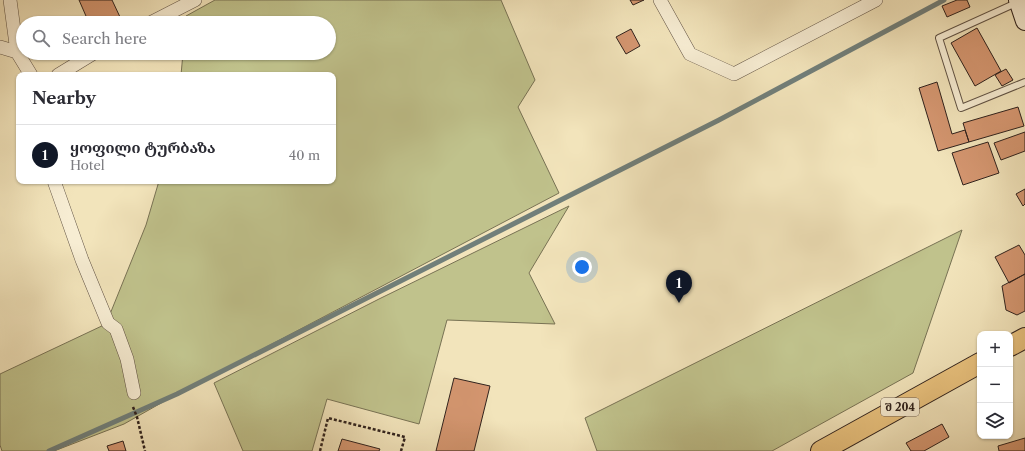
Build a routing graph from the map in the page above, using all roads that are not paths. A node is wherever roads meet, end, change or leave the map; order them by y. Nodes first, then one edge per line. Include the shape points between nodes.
1 (10, 0) edge
2 (195, 0) edge
3 (660, 0) edge
4 (876, 0) edge
5 (1021, 8) edge
6 (164, 16) edge
7 (16, 45) edge
8 (0, 47) edge
9 (16, 52) edge
10 (22, 60) edge
11 (83, 60) edge
12 (29, 72) edge
13 (63, 72) edge
14 (1025, 82) edge
15 (55, 184) edge
16 (1025, 338) edge
17 (1013, 344) edge
18 (977, 365) edge
19 (134, 393) dead end
20 (821, 451) edge

1 - 7 street
2 - 6 street
3 - 4 street via 690,54 734,74
5 - 14 lane via 939,38 961,108
8 - 9 street
10 - 12 street
11 - 13 street
15 - 19 street via 93,288 108,323 116,329 127,360
16 - 17 main road
18 - 20 main road, შ 204

